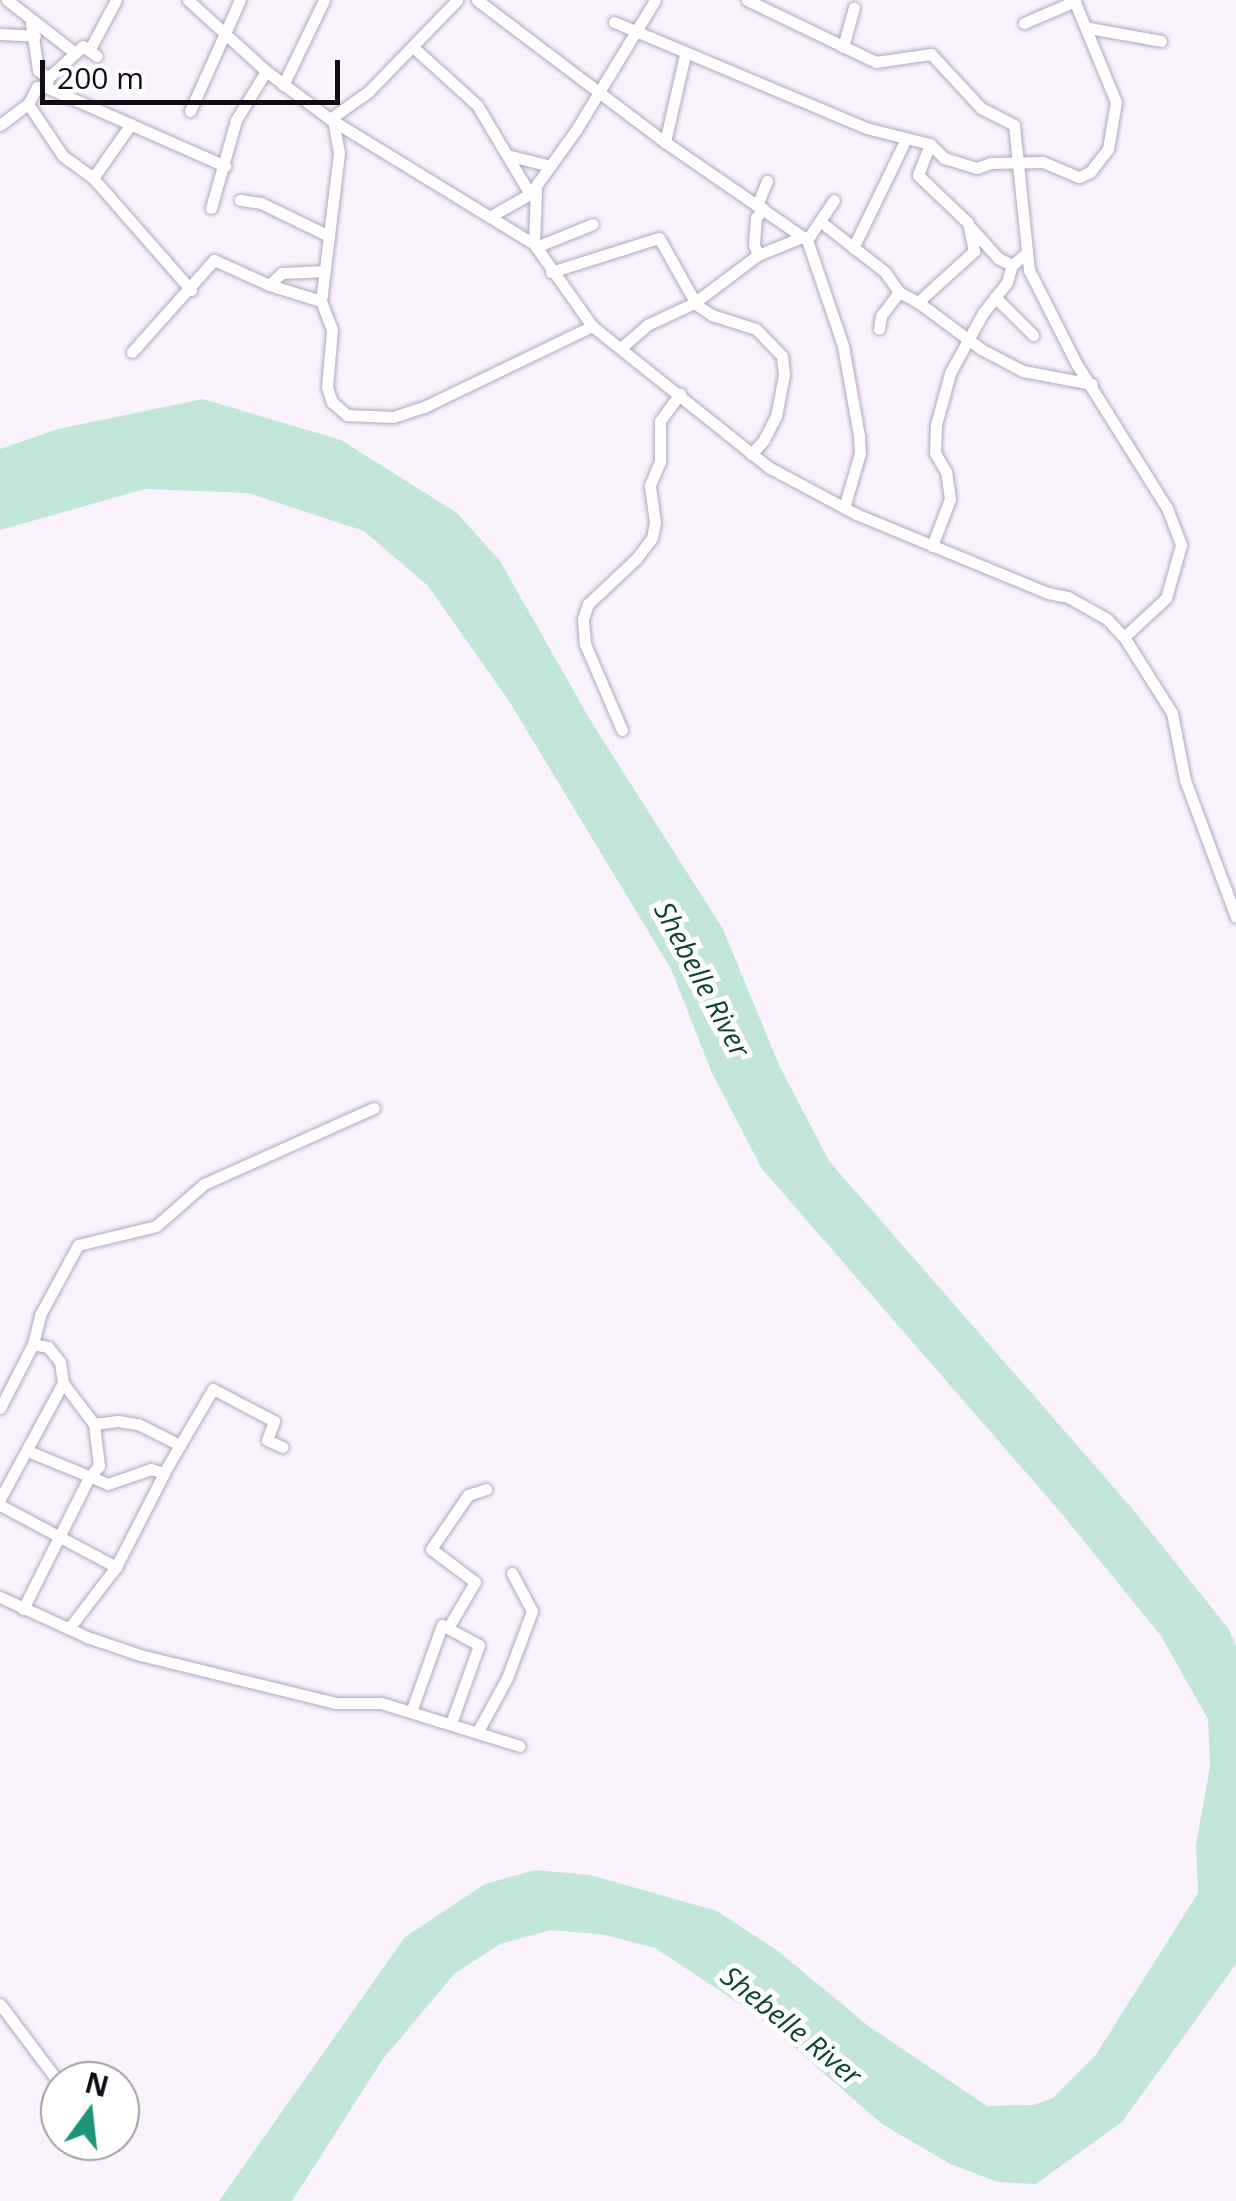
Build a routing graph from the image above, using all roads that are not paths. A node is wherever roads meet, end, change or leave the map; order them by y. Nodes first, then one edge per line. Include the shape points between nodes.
1 (7, 0) edge
2 (116, 0) edge
3 (188, 0) edge
4 (240, 0) edge
5 (324, 0) edge
6 (458, 0) edge
7 (477, 0) edge
8 (655, 0) edge
9 (747, 0) edge
10 (1075, 1) edge
11 (854, 6) dead end
12 (614, 22) dead end
13 (1024, 23) dead end
14 (1089, 28) junction
15 (33, 29) junction
16 (635, 31) junction
17 (0, 34) edge
18 (226, 36) junction
19 (1161, 40) dead end
20 (843, 47) junction
21 (412, 48) junction
22 (75, 53) junction
23 (685, 55) junction
24 (266, 71) junction
25 (47, 83) junction
26 (283, 84) junction
27 (596, 91) junction
28 (28, 104) junction
29 (190, 111) dead end
30 (332, 119) junction
31 (130, 124) junction
32 (0, 126) edge
33 (906, 139) junction
34 (665, 142) junction
35 (930, 144) junction
36 (511, 156) junction
37 (1018, 164) junction
38 (226, 166) junction
39 (550, 166) junction
40 (93, 178) junction
41 (766, 181) dead end
42 (533, 188) junction
43 (240, 200) dead end
44 (834, 200) dead end
45 (760, 206) junction
46 (210, 208) dead end
47 (491, 216) junction
48 (821, 222) junction
49 (593, 224) dead end
50 (971, 228) junction
51 (329, 236) junction
52 (804, 238) junction
53 (535, 246) junction
54 (853, 248) junction
55 (1028, 253) junction
56 (758, 255) junction
57 (1012, 266) junction
58 (325, 271) junction
59 (551, 272) junction
60 (693, 277) dead end
61 (269, 285) junction
62 (191, 290) junction
63 (900, 292) junction
64 (995, 297) junction
65 (321, 301) junction
66 (694, 301) junction
67 (918, 302) junction
68 (592, 326) junction
69 (879, 329) dead end
70 (1033, 335) dead end
71 (968, 338) junction
72 (622, 347) junction
73 (132, 352) dead end
74 (1092, 384) junction
75 (680, 393) junction
76 (751, 454) junction
77 (844, 508) junction
78 (932, 546) junction
79 (1124, 637) junction
80 (622, 730) dead end
81 (1236, 917) edge
82 (374, 1108) dead end
83 (33, 1344) junction
84 (63, 1384) junction
85 (6, 1387) edge
86 (0, 1408) edge
87 (94, 1424) junction
88 (180, 1446) junction
89 (283, 1446) dead end
90 (28, 1451) junction
91 (164, 1473) junction
92 (88, 1477) junction
93 (486, 1488) dead end
94 (0, 1502) edge
95 (58, 1536) junction
96 (116, 1567) junction
97 (512, 1574) dead end
98 (0, 1596) edge
99 (22, 1609) junction
100 (70, 1627) junction
101 (448, 1628) junction
102 (411, 1712) junction
103 (450, 1723) junction
104 (478, 1731) junction
105 (520, 1746) dead end
106 (0, 2004) edge
107 (43, 2061) edge

1 - 15 street
2 - 22 street via 94,51 83,46
3 - 18 street
4 - 18 street
5 - 26 street
6 - 21 street
7 - 27 street
8 - 16 street
9 - 20 street
10 - 13 street
10 - 14 street
11 - 20 street
12 - 16 street
14 - 19 street
14 - 37 street via 1116,102 1108,149 1079,177 1043,162
15 - 17 street
15 - 22 street
15 - 25 street via 38,70
16 - 23 street
16 - 27 street
18 - 24 street
18 - 29 street
20 - 37 street via 876,62 926,52 936,58 981,108 1014,125
21 - 30 street
21 - 36 street via 477,105
22 - 25 street
23 - 33 street
23 - 34 street
24 - 26 street
24 - 38 street via 236,120
25 - 28 street
25 - 31 street
26 - 30 street
27 - 34 street
27 - 39 street
28 - 32 street
28 - 40 street via 63,156
30 - 47 street
30 - 51 street via 339,153
31 - 38 street
31 - 40 street
33 - 35 street
33 - 54 street
34 - 45 street
35 - 37 street via 944,158 977,168
35 - 50 street via 918,176
36 - 39 street
36 - 42 street
37 - 55 street
38 - 46 street
39 - 42 street
40 - 62 street
41 - 45 street
42 - 47 street
42 - 53 street
43 - 51 street via 261,203
44 - 48 street
45 - 52 street
45 - 56 street
47 - 53 street
48 - 52 street
48 - 54 street
49 - 53 street
50 - 57 street
50 - 67 street via 974,251
51 - 58 street
52 - 56 street
52 - 77 street via 843,346 858,436 860,454
53 - 59 street
54 - 63 street
55 - 57 street
55 - 74 street via 1028,270
56 - 66 street
57 - 64 street
58 - 61 street via 282,273
58 - 65 street
59 - 66 street via 659,238
59 - 68 street
60 - 66 street
61 - 62 street via 214,260
61 - 65 street
62 - 73 street
63 - 67 street
63 - 69 street
64 - 70 street
64 - 71 street
65 - 68 street via 332,330 332,402 367,418 424,407
66 - 72 street via 647,325
66 - 76 street via 712,315 756,329 782,356 776,416
67 - 71 street
68 - 72 street
71 - 74 street via 1023,371
71 - 78 street via 936,425 935,452 950,499
72 - 75 street
74 - 79 street via 1167,508 1181,546 1166,598
75 - 76 street
75 - 80 street via 660,421 660,462 650,485 652,538 588,604 583,619 586,644
76 - 77 street
77 - 78 street
78 - 79 street via 1068,597
79 - 81 street via 1172,712 1184,780
82 - 83 street via 204,1184 156,1226 78,1245 40,1315
83 - 84 street via 48,1347 60,1362
83 - 85 street
84 - 87 street
84 - 90 street
85 - 86 street
87 - 88 street via 138,1424
87 - 92 street via 99,1466
88 - 89 street via 214,1389 274,1421 267,1440
88 - 91 street
90 - 92 street
90 - 94 street
91 - 92 street via 150,1469 108,1484
91 - 96 street
92 - 95 street
93 - 101 street via 468,1495 431,1549 475,1582
94 - 95 street
95 - 96 street
95 - 99 street
96 - 100 street
97 - 104 street via 532,1611 508,1678
98 - 99 street
99 - 100 street
100 - 102 street via 140,1655 336,1702
101 - 102 street via 442,1625
101 - 103 street via 479,1645
102 - 103 street
103 - 104 street
104 - 105 street
106 - 107 street

